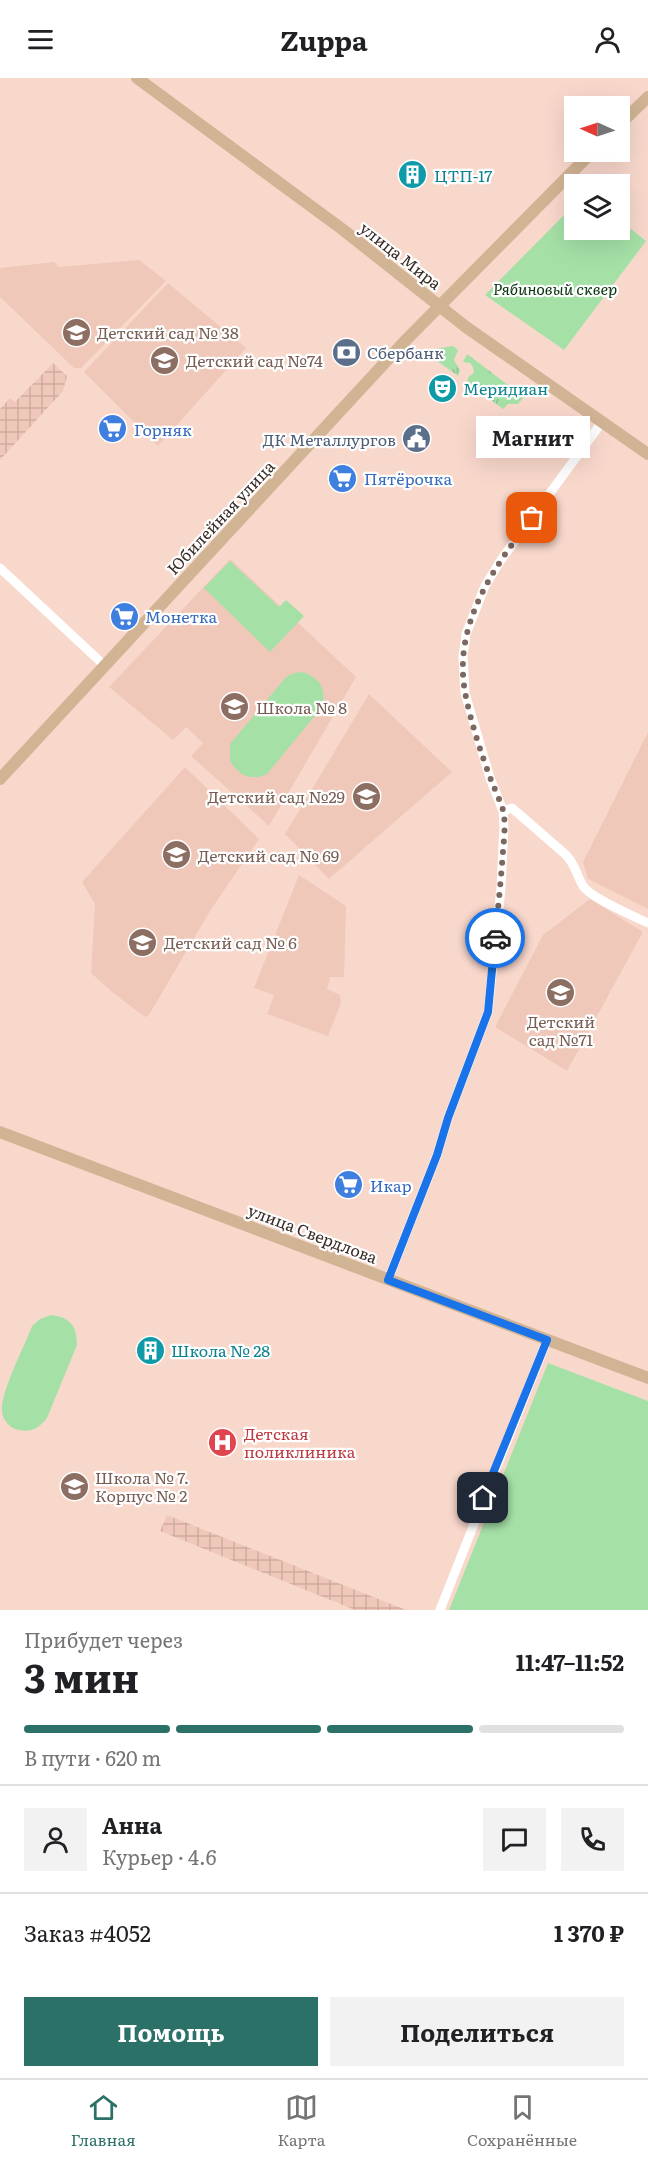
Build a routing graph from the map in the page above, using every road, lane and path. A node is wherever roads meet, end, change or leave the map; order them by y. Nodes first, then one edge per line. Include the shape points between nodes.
1 (137, 78) edge
2 (648, 97) edge
3 (630, 114) edge
4 (582, 162) edge
5 (439, 306) junction
6 (602, 422) junction
7 (648, 454) edge
8 (0, 568) edge
9 (105, 666) junction
10 (0, 779) edge
11 (503, 811) junction
12 (648, 923) edge
13 (0, 1132) edge
14 (388, 1280) junction
15 (547, 1340) junction
16 (648, 1378) edge
17 (440, 1610) edge

1 - 5 main road, улица Мира via 342,229
2 - 3 main road
4 - 5 main road, Юбилейная улица
5 - 6 main road, улица Мира
5 - 9 main road, Юбилейная улица
6 - 7 main road, улица Мира
6 - 11 street via 501,560 485,586 466,634 465,693
8 - 9 street
9 - 10 main road, Юбилейная улица
11 - 12 street via 512,808 573,861 584,887 593,895
11 - 14 street via 501,888 488,1012
13 - 14 main road, улица Свердлова
14 - 15 main road, улица Свердлова
15 - 16 main road, улица Свердлова
15 - 17 street

